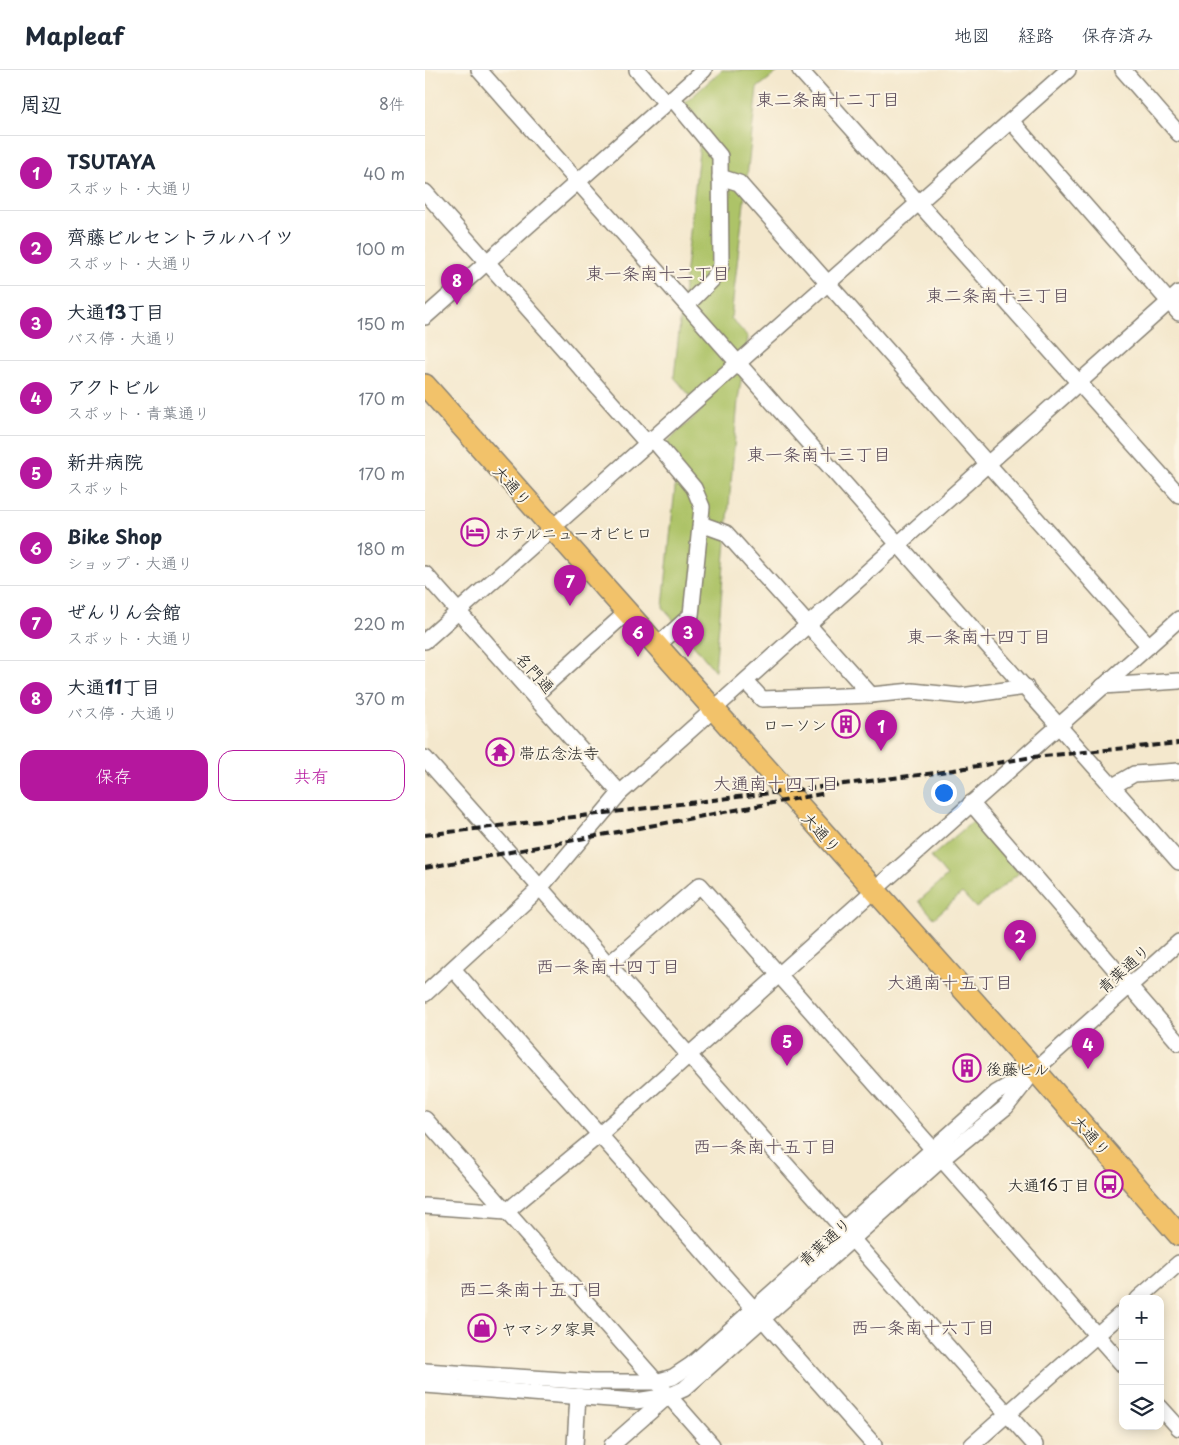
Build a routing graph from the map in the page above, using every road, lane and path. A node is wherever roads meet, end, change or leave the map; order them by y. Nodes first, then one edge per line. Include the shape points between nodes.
1 (479, 70) edge
2 (637, 70) edge
3 (704, 70) edge
4 (800, 70) edge
5 (1068, 70) edge
6 (1123, 70) edge
7 (669, 100) junction
8 (1011, 121) junction
9 (1179, 134) edge
10 (720, 177) junction
11 (577, 182) junction
12 (425, 192) edge
13 (918, 203) junction
14 (487, 262) junction
15 (829, 282) junction
16 (1176, 303) edge
17 (687, 305) junction
18 (425, 317) edge
19 (738, 362) junction
20 (1078, 383) junction
21 (425, 385) edge
22 (649, 440) junction
23 (989, 463) junction
24 (1179, 495) edge
25 (701, 524) junction
26 (551, 528) junction
27 (899, 545) junction
28 (425, 574) edge
29 (458, 611) junction
30 (627, 612) junction
31 (1179, 619) edge
32 (809, 625) junction
33 (425, 640) edge
34 (657, 645) junction
35 (1149, 646) junction
36 (1179, 681) edge
37 (747, 682) junction
38 (1026, 686) junction
39 (1103, 686) junction
40 (871, 695) junction
41 (534, 696) junction
42 (714, 711) junction
43 (1059, 725) junction
44 (425, 758) edge
45 (1179, 771) edge
46 (1113, 786) junction
47 (620, 794) junction
48 (971, 803) junction
49 (1179, 862) edge
50 (540, 888) junction
51 (874, 890) junction
52 (1179, 942) edge
53 (608, 964) junction
54 (453, 969) junction
55 (778, 974) junction
56 (1129, 987) junction
57 (425, 994) edge
58 (1179, 1043) edge
59 (689, 1055) junction
60 (1035, 1070) junction
61 (425, 1119) edge
62 (599, 1135) junction
63 (938, 1154) junction
64 (425, 1206) edge
65 (506, 1212) junction
66 (848, 1234) junction
67 (1179, 1235) edge
68 (1179, 1263) edge
69 (1143, 1295) edge
70 (757, 1314) junction
71 (1119, 1315) edge
72 (1096, 1335) junction
73 (1119, 1361) edge
74 (425, 1371) edge
75 (656, 1382) junction
76 (425, 1385) edge
77 (578, 1396) junction
78 (668, 1396) junction
79 (1164, 1411) edge
80 (1007, 1414) junction
81 (1179, 1428) edge
82 (575, 1445) edge
83 (612, 1445) edge
84 (712, 1445) edge
85 (874, 1445) edge
86 (972, 1445) edge
87 (1035, 1445) edge

1 - 11 street
2 - 7 street
3 - 7 street
4 - 13 street
5 - 8 street
6 - 9 street
7 - 10 street via 720,156
7 - 11 street
8 - 13 street
8 - 16 street
10 - 15 street via 739,183
10 - 17 street via 721,266
11 - 14 street
11 - 17 street
12 - 14 street
13 - 15 street
13 - 20 street
14 - 18 street
14 - 22 street
15 - 19 street
15 - 23 street
16 - 20 street
17 - 19 street
19 - 22 street
19 - 27 street
20 - 23 street
20 - 24 street
21 - 26 highway, 大通り
22 - 25 street via 694,488 702,507
22 - 26 street
23 - 27 street
23 - 35 street
25 - 32 street via 725,533
25 - 34 street via 691,615
26 - 29 street
26 - 30 highway, 大通り
27 - 32 street
27 - 38 street
28 - 29 street, 名門通
29 - 33 street
29 - 41 street, 名門通
30 - 34 highway, 大通り
30 - 41 street
31 - 35 street
32 - 37 street
32 - 40 street
34 - 42 highway, 大通り
35 - 39 street
36 - 39 street
37 - 40 street via 762,699
37 - 42 street
38 - 40 street via 961,696 911,691
38 - 43 street
39 - 43 street
41 - 47 street, 名門通
42 - 47 street
42 - 51 highway, 大通り
43 - 46 street
43 - 48 street
44 - 50 street
45 - 46 street via 1134,774
46 - 49 street
47 - 50 street
48 - 51 street
48 - 56 street
50 - 53 street
50 - 54 street
51 - 55 street
51 - 60 highway, 大通り
52 - 56 street, 青葉通り
53 - 55 street via 699,885
53 - 59 street
54 - 57 street
54 - 62 street
55 - 59 street
55 - 63 street
56 - 58 street
56 - 60 street, 青葉通り
59 - 62 street
59 - 66 street
60 - 63 street, 青葉通り via 1006,1106
60 - 67 highway, 大通り
61 - 65 street
62 - 65 street
62 - 70 street
63 - 66 street, 青葉通り
63 - 72 street
64 - 65 street
65 - 75 street
66 - 70 street, 青葉通り
66 - 80 street
68 - 69 street
70 - 75 street via 691,1365 673,1377
70 - 78 street, 青葉通り via 684,1389
70 - 85 street
71 - 72 street
72 - 73 street
72 - 80 street
74 - 75 street via 593,1382
75 - 78 street
76 - 77 street, 青葉通り
77 - 78 street, 青葉通り via 636,1400
77 - 82 street
78 - 83 street
78 - 84 street
79 - 81 street
80 - 86 street
80 - 87 street

